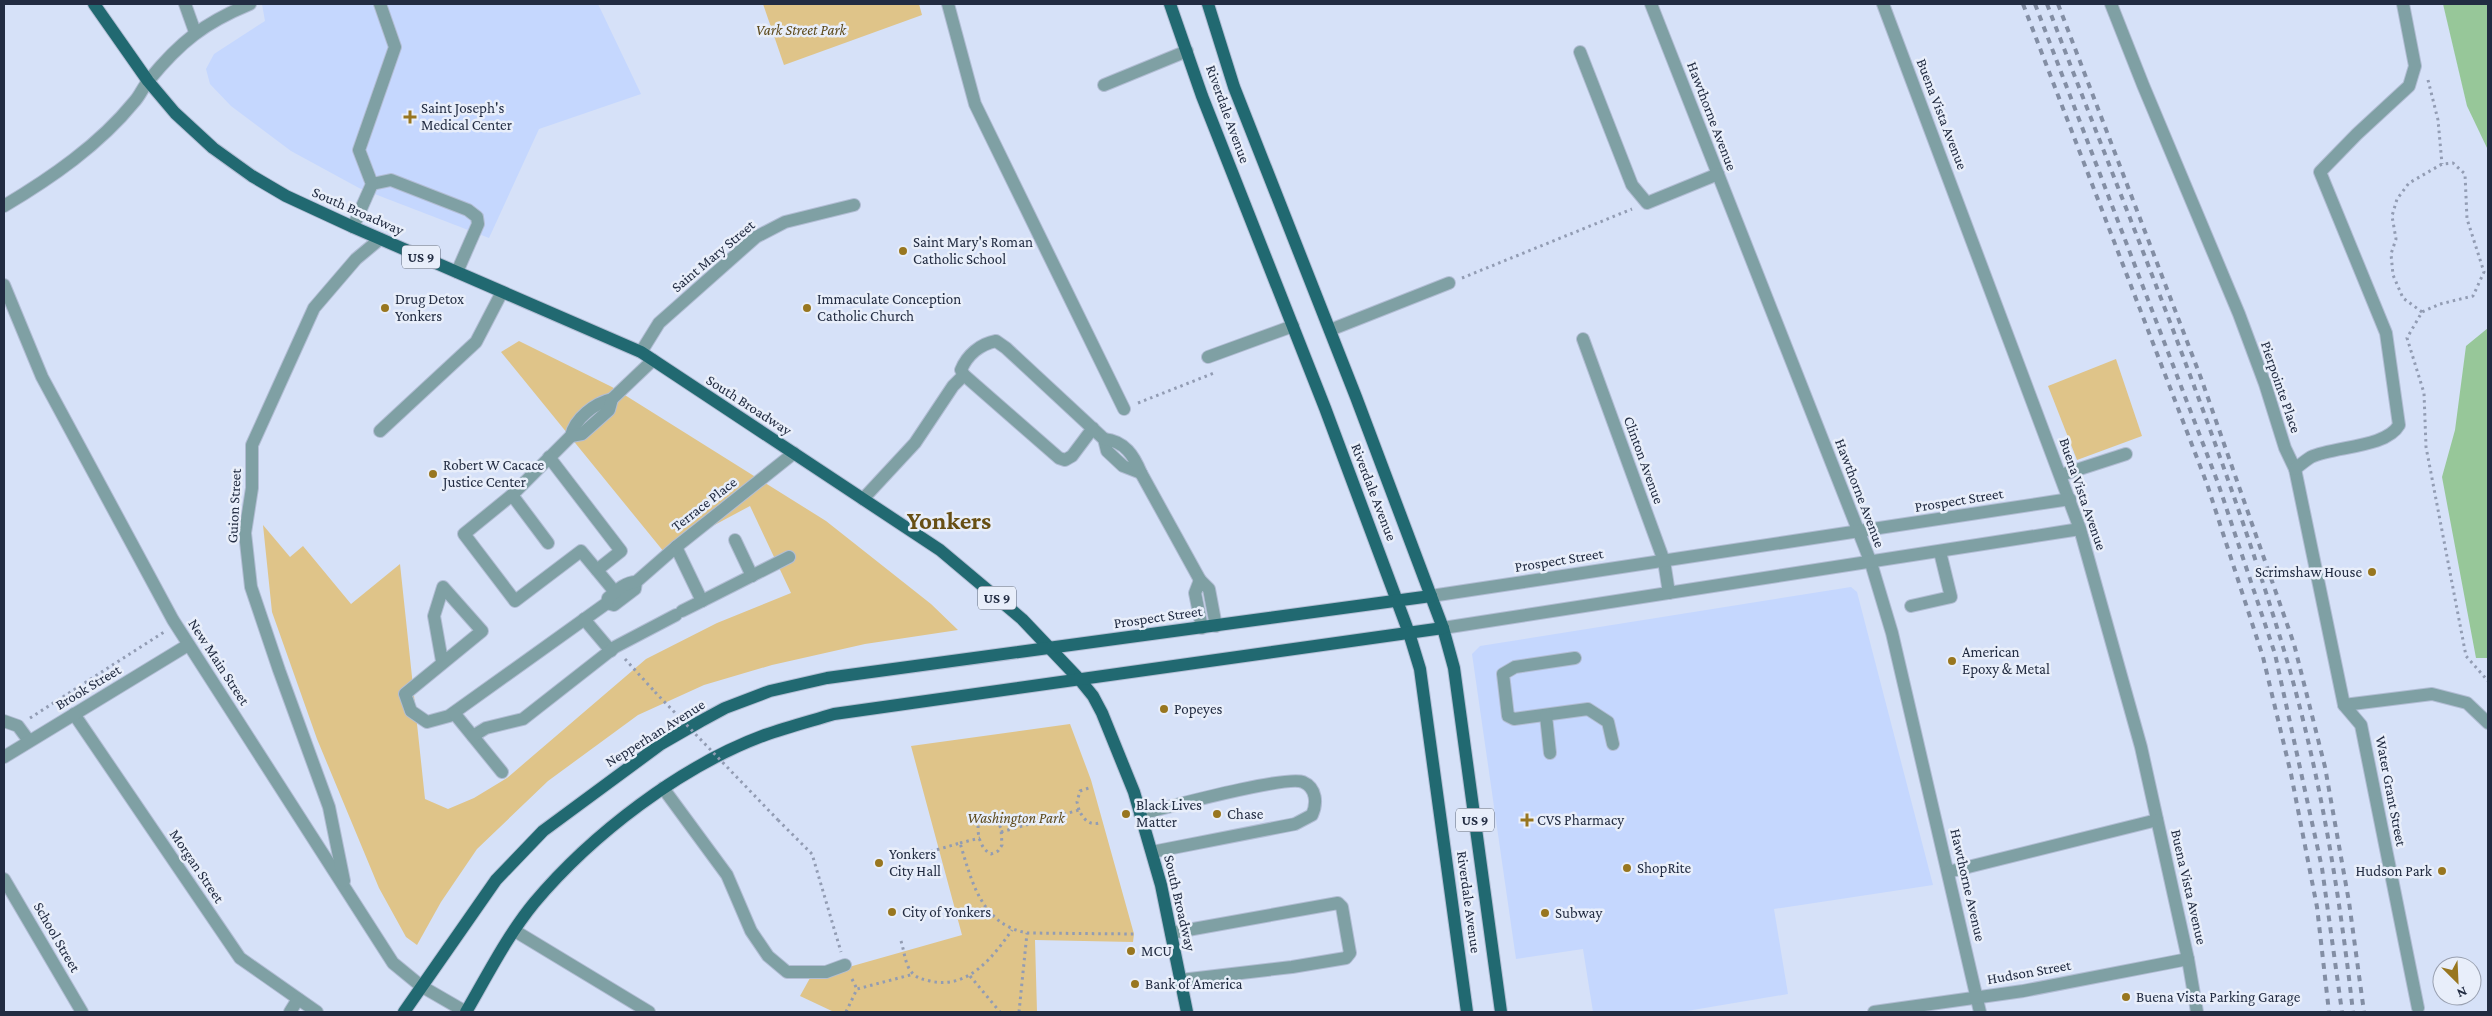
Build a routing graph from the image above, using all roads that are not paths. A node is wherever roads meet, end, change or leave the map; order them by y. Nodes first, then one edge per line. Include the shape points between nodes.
1 (94, 4) edge
2 (185, 4) edge
3 (250, 4) edge
4 (380, 4) edge
5 (948, 4) edge
6 (1170, 4) edge
7 (1208, 4) edge
8 (1651, 4) edge
9 (1883, 4) edge
10 (2111, 4) edge
11 (2403, 4) edge
12 (195, 32) junction
13 (1187, 50) junction
14 (1580, 52) dead end
15 (148, 82) junction
16 (1104, 85) dead end
17 (1718, 174) junction
18 (372, 184) junction
19 (854, 205) dead end
20 (4, 206) edge
21 (353, 227) junction
22 (380, 239) junction
23 (457, 272) junction
24 (1449, 283) road end
25 (4, 285) edge
26 (502, 292) junction
27 (1292, 326) junction
28 (1330, 330) junction
29 (1583, 339) dead end
30 (641, 352) junction
31 (1208, 357) dead end
32 (653, 360) junction
33 (968, 378) junction
34 (1124, 409) road end
35 (1093, 428) junction
36 (380, 431) dead end
37 (794, 453) junction
38 (2126, 454) dead end
39 (549, 457) junction
40 (2295, 469) junction
41 (2061, 475) junction
42 (512, 495) junction
43 (863, 499) junction
44 (2070, 499) junction
45 (2080, 529) junction
46 (1858, 532) junction
47 (735, 540) dead end
48 (548, 543) dead end
49 (676, 547) junction
50 (1940, 552) junction
51 (789, 557) dead end
52 (1664, 561) junction
53 (1871, 563) junction
54 (597, 570) junction
55 (752, 576) junction
56 (1200, 580) junction
57 (636, 582) junction
58 (615, 592) junction
59 (1669, 593) junction
60 (1431, 596) junction
61 (702, 601) junction
62 (1397, 601) junction
63 (607, 603) junction
64 (1910, 606) dead end
65 (586, 618) junction
66 (1216, 626) junction
67 (1202, 628) junction
68 (1443, 628) junction
69 (1409, 633) junction
70 (188, 645) junction
71 (1052, 648) junction
72 (611, 651) junction
73 (1575, 658) dead end
74 (442, 661) junction
75 (1080, 680) junction
76 (2344, 705) junction
77 (454, 713) junction
78 (74, 714) junction
79 (1546, 716) junction
80 (4, 721) edge
81 (2488, 723) edge
82 (473, 736) junction
83 (29, 742) junction
84 (1613, 744) dead end
85 (1550, 753) dead end
86 (4, 757) edge
87 (502, 772) dead end
88 (663, 788) junction
89 (1140, 814) junction
90 (2157, 820) junction
91 (1152, 852) junction
92 (1948, 872) junction
93 (4, 879) edge
94 (346, 888) junction
95 (515, 931) junction
96 (1171, 933) junction
97 (2188, 959) junction
98 (845, 965) road end
99 (1180, 980) junction
100 (421, 986) junction
101 (1977, 998) junction
102 (298, 999) junction
103 (2418, 1008) dead end
104 (82, 1012) edge
105 (290, 1012) edge
106 (317, 1012) edge
107 (404, 1012) edge
108 (466, 1012) edge
109 (649, 1012) edge
110 (1187, 1012) edge
111 (1467, 1012) edge
112 (1501, 1012) edge
113 (1874, 1012) edge
114 (1980, 1012) edge
115 (2197, 1012) edge

1 - 15 main road, South Broadway / US 9
2 - 12 street
3 - 12 street
4 - 18 street via 395,47 359,150
5 - 34 street via 974,104
6 - 13 main road, Riverdale Avenue
7 - 28 main road, Riverdale Avenue via 1234,87
8 - 17 street, Hawthorne Avenue
9 - 41 street, Buena Vista Avenue
10 - 40 street, Pierpointe Place via 2239,314
11 - 40 street via 2415,66 2410,86 2320,172 2386,334 2399,424 2395,432 2377,440 2312,457
12 - 15 street
13 - 16 street
13 - 27 main road, Riverdale Avenue
14 - 17 street via 1632,185 1647,203
15 - 20 street via 134,102 85,151
15 - 21 main road, South Broadway / US 9 via 175,113 213,148 252,176 286,196
17 - 46 street, Hawthorne Avenue
18 - 21 street
18 - 23 street via 391,180 468,210 476,217 478,224
19 - 30 street, Saint Mary Street via 785,222 756,237 659,323
21 - 22 main road, South Broadway / US 9
22 - 23 main road, South Broadway / US 9
22 - 94 street, Guion Street via 356,258 314,308 252,445 252,488 245,533 251,587 329,807
23 - 26 main road, South Broadway / US 9
24 - 28 street
25 - 70 street, New Main Street via 42,376
26 - 30 main road, South Broadway / US 9
26 - 36 street via 476,342
27 - 31 street
27 - 62 main road, Riverdale Avenue
28 - 60 main road, Riverdale Avenue
29 - 52 street, Clinton Avenue
30 - 32 main road, South Broadway / US 9
32 - 37 main road, South Broadway / US 9
32 - 39 street via 612,399 609,410 582,434 571,436
33 - 35 street via 1059,458 1065,460 1072,456
33 - 35 street via 961,370 964,364 978,347 996,341
33 - 43 street via 953,386 916,443
35 - 56 street via 1104,439 1115,440 1133,455
37 - 43 main road, South Broadway / US 9
37 - 49 street, Terrace Place
38 - 41 street
39 - 42 street
39 - 54 street via 621,551
40 - 76 street, Water Grant Street
41 - 44 street, Buena Vista Avenue
42 - 48 street
42 - 54 street via 464,534 516,601 581,551
43 - 71 main road, South Broadway / US 9 via 940,550
44 - 45 street, Buena Vista Avenue
44 - 46 street, Prospect Street
45 - 50 street
45 - 90 street, Buena Vista Avenue
46 - 52 street, Prospect Street
46 - 53 street, Hawthorne Avenue
47 - 55 street
49 - 57 street, Terrace Place
49 - 61 street
50 - 53 street
50 - 64 street via 1951,597
51 - 55 street
52 - 59 street, Clinton Avenue
52 - 60 street, Prospect Street
53 - 59 street
53 - 92 street, Hawthorne Avenue via 1892,633
54 - 58 street
55 - 61 street
56 - 66 street via 1209,589
56 - 67 street via 1195,593
57 - 58 street, Terrace Place via 629,582
57 - 63 street, Terrace Place via 635,589 614,605
58 - 63 street, Terrace Place
59 - 68 street
60 - 62 main road, Prospect Street
60 - 68 main road, Riverdale Avenue / US 9
61 - 72 street
62 - 66 main road, Prospect Street
62 - 69 main road, Riverdale Avenue
63 - 65 street, Terrace Place
65 - 72 street
65 - 77 street, Terrace Place
66 - 67 main road, Prospect Street
67 - 71 main road, Prospect Street
68 - 69 main road
68 - 112 main road, Riverdale Avenue / US 9 via 1454,668
69 - 75 main road
69 - 111 main road, Riverdale Avenue via 1420,669
70 - 78 street, Brook Street
70 - 94 street, New Main Street
71 - 75 main road, South Broadway / US 9
71 - 100 main road, Nepperhan Avenue via 828,678 770,691 725,708 655,748 543,831 496,880
72 - 82 street via 523,719 486,728
73 - 79 street via 1515,667 1503,674 1508,716 1514,720
74 - 74 street via 482,631 443,587 434,616
74 - 77 street, Terrace Place via 405,694 411,711 427,722
75 - 88 main road via 834,714 764,736 729,751
75 - 89 main road, South Broadway / US 9 via 1102,713
76 - 81 street via 2432,694 2467,703
76 - 103 street, Water Grant Street via 2361,725
77 - 82 street
78 - 83 street, Brook Street
78 - 102 street, Morgan Street via 240,958
79 - 84 street via 1588,709 1608,722
79 - 85 street
80 - 83 street via 18,726
82 - 87 street
83 - 86 street, Brook Street
88 - 95 main road via 590,845 534,904
88 - 98 street via 727,875 751,931 768,956 787,972 826,972
89 - 91 main road, South Broadway / US 9
89 - 91 street via 1296,780 1309,786 1314,794 1316,806 1312,815 1295,824
90 - 92 street
90 - 97 street, Buena Vista Avenue
91 - 96 main road, South Broadway / US 9
92 - 101 street, Hawthorne Avenue
93 - 104 street, School Street
94 - 100 street, New Main Street via 393,963
95 - 108 main road
95 - 109 street
96 - 99 main road, South Broadway / US 9
96 - 99 street via 1338,903 1342,908 1350,953 1346,958
97 - 101 street, Hudson Street
97 - 115 street, Buena Vista Avenue
99 - 110 main road, South Broadway / US 9
100 - 107 main road, Nepperhan Avenue
100 - 108 street, New Main Street
101 - 113 street, Hudson Street
101 - 114 street, Hawthorne Avenue
102 - 105 street
102 - 106 street, Morgan Street

